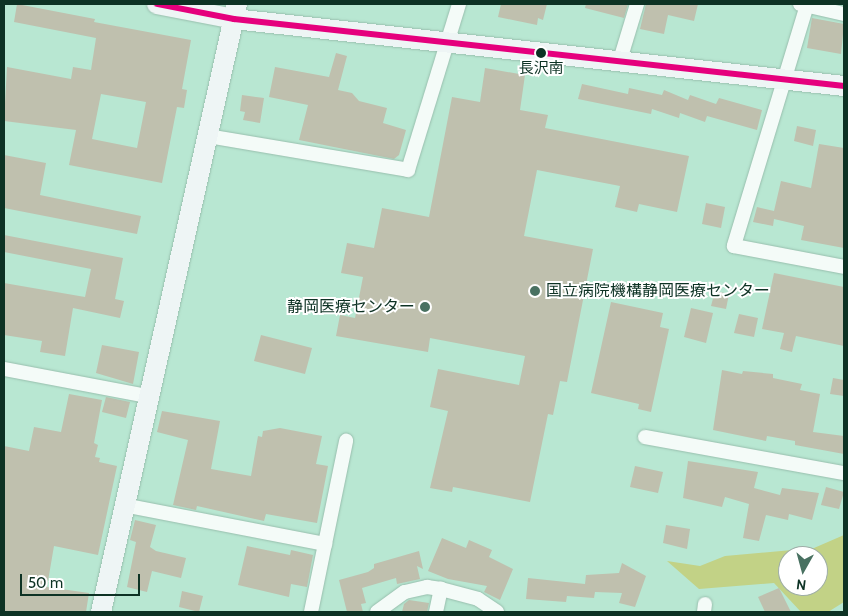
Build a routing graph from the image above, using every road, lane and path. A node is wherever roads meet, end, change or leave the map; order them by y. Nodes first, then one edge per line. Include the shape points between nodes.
1 (156, 4) edge
2 (459, 4) edge
3 (637, 4) edge
4 (803, 4) edge
5 (235, 11) edge
6 (844, 14) edge
7 (447, 41) junction
8 (620, 60) junction
9 (786, 78) junction
10 (844, 86) edge
11 (208, 136) junction
12 (844, 267) edge
13 (4, 369) edge
14 (147, 396) junction
15 (645, 437) dead end
16 (346, 441) dead end
17 (844, 473) edge
18 (123, 506) junction
19 (325, 544) junction
20 (441, 589) junction
21 (101, 612) edge
22 (311, 612) edge
23 (377, 612) edge
24 (436, 612) edge
25 (497, 612) edge

1 - 5 street
2 - 7 street
3 - 8 street
4 - 6 street
4 - 9 street
5 - 7 street
5 - 11 street
7 - 8 street
7 - 11 street via 408,170
8 - 9 street
9 - 10 street
9 - 12 street via 734,246
11 - 14 street
13 - 14 street
14 - 18 street
15 - 17 street
16 - 19 street
18 - 19 street
18 - 21 street
19 - 22 street
20 - 23 street via 427,587 406,592
20 - 24 street
20 - 25 street via 478,599

